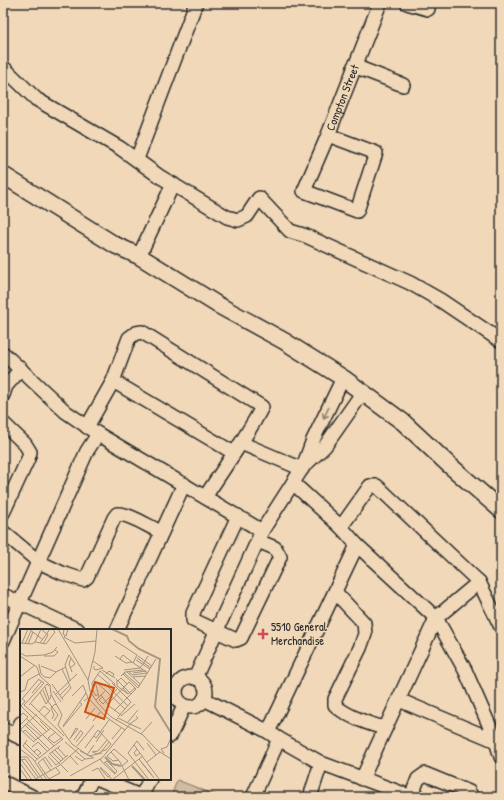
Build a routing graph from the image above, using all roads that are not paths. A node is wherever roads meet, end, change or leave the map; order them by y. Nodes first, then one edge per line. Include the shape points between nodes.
1 (196, 3) edge
2 (380, 3) edge
3 (407, 3) edge
4 (428, 10) dead end
5 (354, 66) junction
6 (3, 67) edge
7 (402, 84) dead end
8 (328, 135) junction
9 (137, 159) junction
10 (3, 175) edge
11 (173, 184) junction
12 (139, 256) junction
13 (501, 341) edge
14 (3, 353) edge
15 (21, 369) junction
16 (343, 378) junction
17 (113, 381) junction
18 (4, 389) edge
19 (363, 392) junction
20 (3, 423) edge
21 (92, 431) junction
22 (238, 448) junction
23 (302, 468) junction
24 (293, 483) junction
25 (184, 484) junction
26 (205, 497) junction
27 (501, 510) edge
28 (3, 513) edge
29 (238, 516) junction
30 (341, 527) junction
31 (3, 532) edge
32 (161, 532) junction
33 (260, 536) junction
34 (357, 545) junction
35 (39, 562) junction
36 (479, 582) junction
37 (336, 592) junction
38 (3, 595) edge
39 (20, 603) junction
40 (436, 618) junction
41 (501, 627) edge
42 (76, 629) edge
43 (116, 629) edge
44 (216, 631) junction
45 (3, 640) edge
46 (195, 678) junction
47 (174, 683) edge
48 (204, 699) junction
49 (399, 700) junction
50 (184, 706) junction
51 (20, 724) edge
52 (385, 728) junction
53 (267, 731) junction
54 (13, 734) edge
55 (171, 734) edge
56 (279, 740) junction
57 (496, 741) junction
58 (501, 757) edge
59 (321, 763) junction
60 (362, 779) junction
61 (92, 780) edge
62 (101, 780) edge
63 (150, 780) edge
64 (3, 782) edge
65 (33, 797) edge
66 (83, 797) edge
67 (141, 797) edge
68 (253, 797) edge
69 (310, 797) edge
70 (411, 797) edge
71 (472, 797) edge

1 - 9 street
2 - 5 street, Compton Street
3 - 4 street
5 - 7 street
5 - 8 street, Compton Street
6 - 9 street via 36,99
8 - 8 street, Compton Street via 304,191 357,211 376,153
9 - 11 street
10 - 12 street via 115,245
11 - 12 street
11 - 13 street via 227,217 238,220 247,216 259,198 290,231 410,283
12 - 16 street
14 - 15 street
15 - 18 street
15 - 21 street via 66,412
16 - 19 street
16 -> 23 street
17 - 21 street
17 - 22 street
17 - 22 street via 129,338 142,332 262,407
19 - 23 street via 325,446
19 - 27 street via 403,422
20 - 28 street via 30,452
21 - 25 street
21 - 35 street via 87,452
22 - 23 street
22 - 26 street
23 - 24 street
24 - 30 street
24 - 33 street
25 - 26 street
25 - 32 street
26 - 29 street
29 - 33 street
29 - 44 street via 193,613 193,620
30 - 34 street
30 - 36 street via 370,486 377,486
31 - 35 street
32 - 35 street via 131,517 117,514 87,577 83,580
32 - 43 street
33 - 44 street
33 - 44 street via 275,548 280,557 241,638 236,640
34 - 37 street
34 - 40 street
35 - 39 street
36 - 40 street
36 - 41 street
37 - 52 street via 364,623 366,629 334,705 343,712
37 - 53 street
38 - 39 street
39 - 42 street
39 - 45 street
40 - 49 street
40 - 57 street via 465,670
44 - 46 street
46 - 47 street via 184,678
46 - 48 street via 204,686
47 - 50 street via 177,699
48 - 50 street via 192,707
48 - 53 street
49 - 52 street
49 - 57 street
50 - 55 street
51 - 54 street
52 - 60 street
53 - 56 street
56 - 59 street
56 - 68 street
57 - 58 street
59 - 60 street
59 - 69 street
60 - 70 street
61 - 66 street
62 - 67 street
63 - 67 street
64 - 65 street
70 - 71 street via 418,778 425,774 469,792

